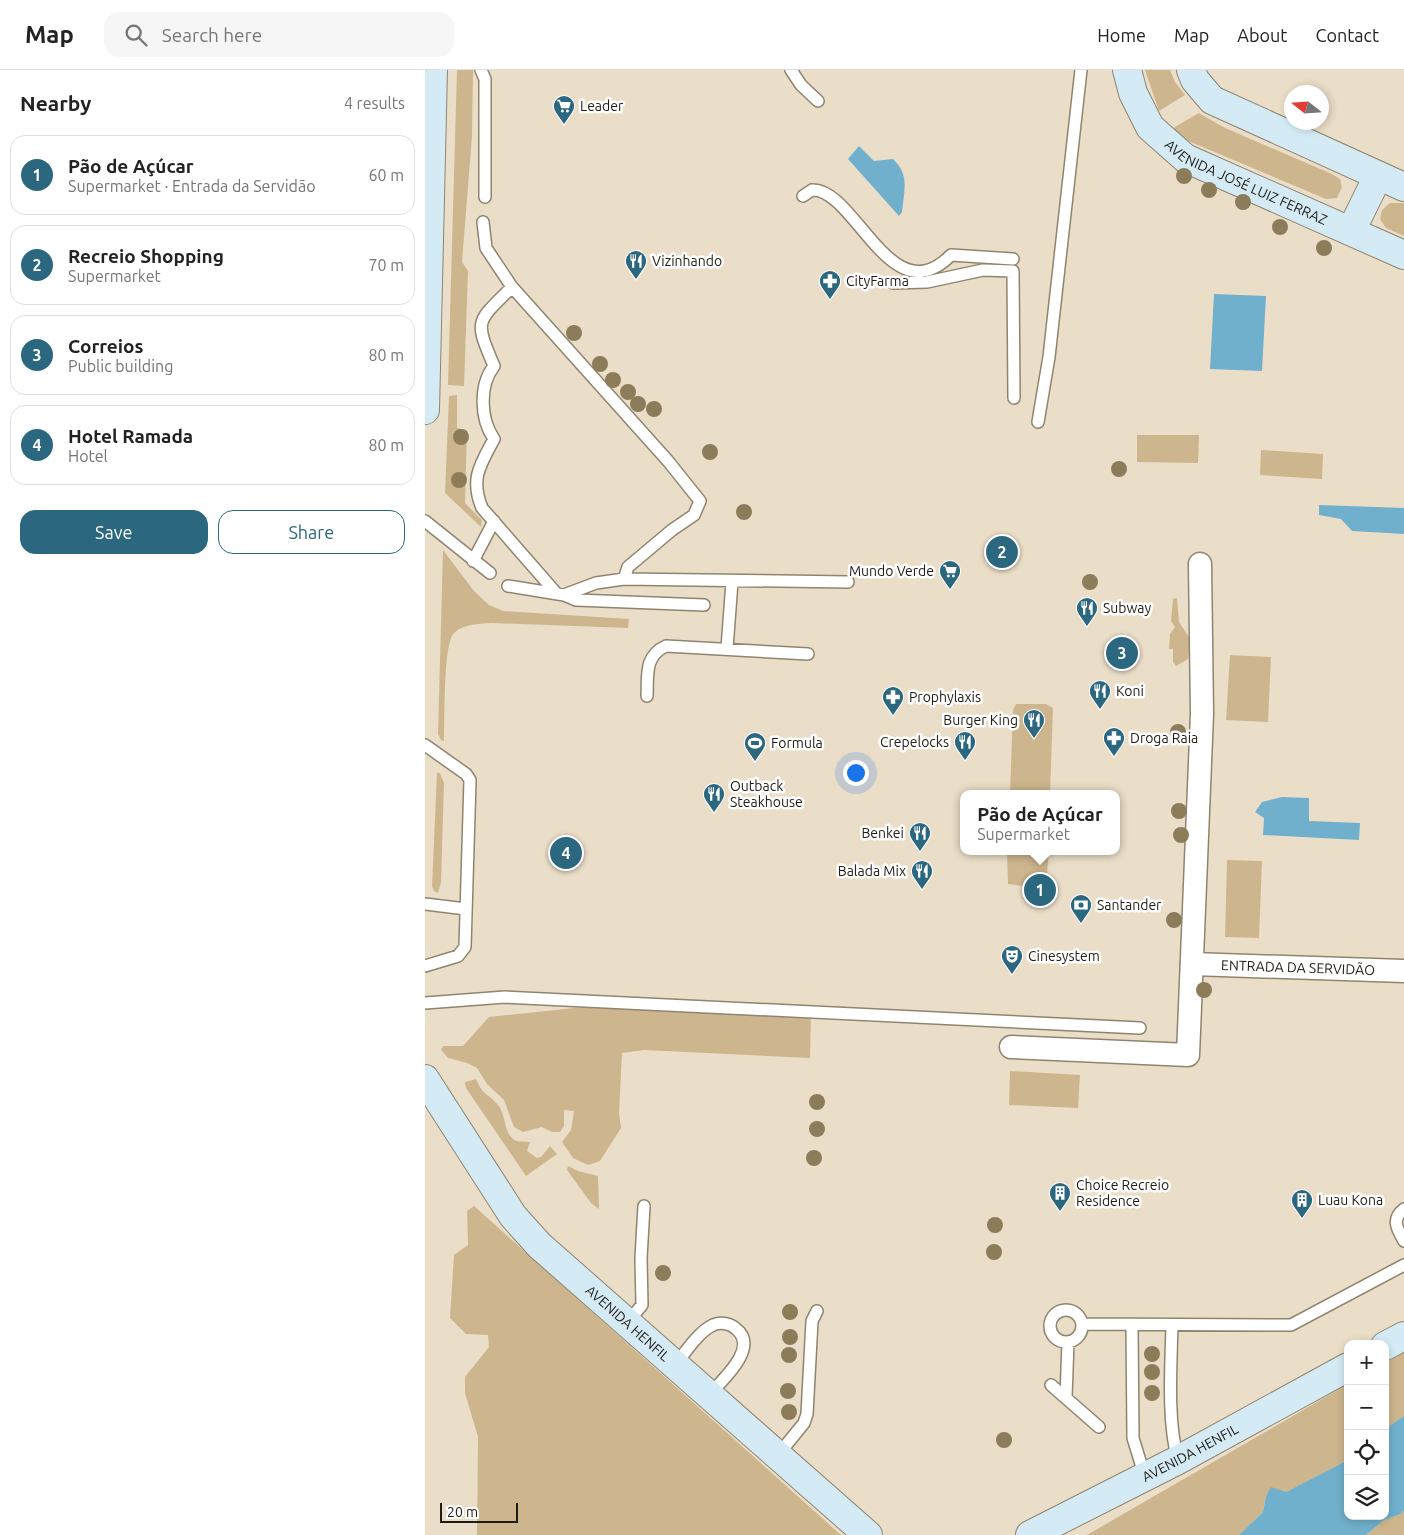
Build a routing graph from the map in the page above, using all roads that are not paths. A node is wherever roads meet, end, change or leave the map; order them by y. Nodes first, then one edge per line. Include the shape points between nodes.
1 (433, 70) edge
2 (481, 70) edge
3 (791, 70) edge
4 (1081, 70) edge
5 (1127, 70) edge
6 (1191, 70) edge
7 (818, 101) dead end
8 (1378, 176) junction
9 (1404, 187) edge
10 (803, 196) dead end
11 (485, 197) dead end
12 (483, 222) dead end
13 (1351, 231) junction
14 (1404, 255) edge
15 (1013, 265) junction
16 (893, 283) dead end
17 (511, 287) junction
18 (1014, 398) dead end
19 (425, 410) edge
20 (1038, 422) dead end
21 (425, 521) edge
22 (493, 521) junction
23 (473, 561) junction
24 (1201, 564) dead end
25 (490, 573) dead end
26 (623, 580) junction
27 (732, 582) junction
28 (848, 582) dead end
29 (507, 586) dead end
30 (560, 594) junction
31 (704, 605) dead end
32 (727, 648) junction
33 (808, 654) dead end
34 (647, 696) dead end
35 (425, 745) edge
36 (425, 904) edge
37 (466, 909) junction
38 (1192, 964) junction
39 (425, 966) edge
40 (1404, 971) edge
41 (425, 1003) edge
42 (1140, 1028) dead end
43 (1011, 1047) dead end
44 (425, 1078) edge
45 (644, 1206) dead end
46 (1404, 1209) edge
47 (1404, 1241) edge
48 (1404, 1265) edge
49 (817, 1311) dead end
50 (627, 1323) junction
51 (1083, 1324) junction
52 (1172, 1325) junction
53 (1132, 1326) junction
54 (1404, 1336) edge
55 (1068, 1342) junction
56 (1389, 1344) edge
57 (675, 1365) junction
58 (1344, 1369) edge
59 (1051, 1385) dead end
60 (709, 1395) junction
61 (1066, 1398) junction
62 (1099, 1427) dead end
63 (778, 1455) junction
64 (1178, 1460) junction
65 (1145, 1477) junction
66 (868, 1535) edge
67 (1030, 1535) edge

1 - 19 street
2 - 11 lane via 485,80
3 - 7 lane
4 - 20 lane via 1049,356
5 - 13 street, AVENIDA JOSÉ LUIZ FERRAZ via 1133,93 1149,127 1185,158
6 - 8 street via 1212,100
8 - 9 street
8 - 13 street
10 - 15 lane via 812,190 828,194 886,256 905,268 932,270 951,255
12 - 17 lane via 487,248
13 - 14 street, AVENIDA JOSÉ LUIZ FERRAZ
15 - 16 lane via 927,282
15 - 18 lane
17 - 22 lane via 483,317 480,326 480,334 494,366 486,380 484,419 493,439 480,465 476,493 482,508
17 - 26 lane via 700,501 694,515 628,567
21 - 23 lane
22 - 23 lane
22 - 30 lane
23 - 25 lane
24 - 38 street via 1202,714
26 - 27 lane
26 - 30 lane via 596,583
27 - 28 lane
27 - 32 lane
29 - 30 lane
30 - 31 lane via 576,600
32 - 33 lane
32 - 34 lane via 665,646 655,650 649,663
35 - 37 lane via 469,776
36 - 37 lane
37 - 39 lane via 465,947 462,952
38 - 40 street, ENTRADA DA SERVIDÃO
38 - 43 street via 1188,1055
41 - 42 lane via 505,997
44 - 50 street, AVENIDA HENFIL via 513,1216 539,1245
45 - 50 lane via 642,1305
46 - 47 lane via 1395,1222
48 - 52 lane via 1291,1325
49 - 63 lane via 812,1321 807,1414
50 - 57 street, AVENIDA HENFIL
51 - 53 lane
51 - 55 lane via 1079,1336
51 - 55 lane via 1076,1312 1070,1309 1056,1312 1050,1325 1051,1332 1061,1341
52 - 53 lane
52 - 64 lane via 1170,1377
53 - 65 lane via 1133,1438
54 - 56 street
55 - 61 lane
57 - 60 street, AVENIDA HENFIL
57 - 60 lane via 712,1325 725,1323 735,1328 743,1337 743,1351 737,1364
58 - 64 street, AVENIDA HENFIL
59 - 61 lane
60 - 63 street, AVENIDA HENFIL
61 - 62 lane
63 - 66 street, AVENIDA HENFIL
64 - 65 street, AVENIDA HENFIL
65 - 67 street, AVENIDA HENFIL

